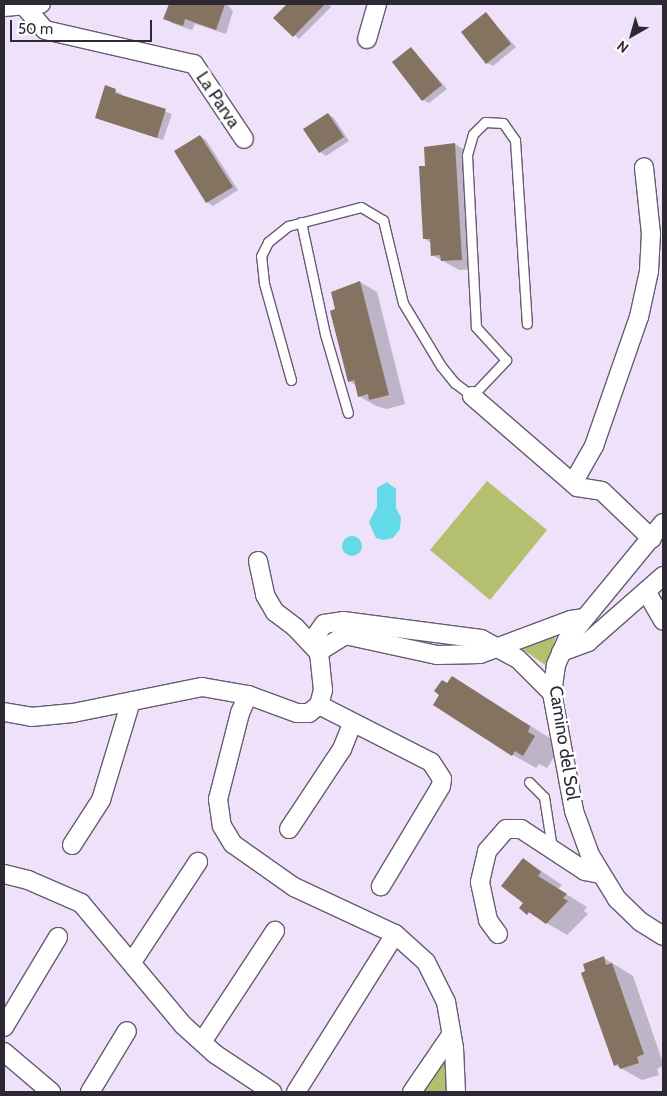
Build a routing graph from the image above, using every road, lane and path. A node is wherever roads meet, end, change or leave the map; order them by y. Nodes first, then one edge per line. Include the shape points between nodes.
1 (377, 4) edge
2 (33, 6) edge
3 (4, 7) edge
4 (367, 39) dead end
5 (244, 139) dead end
6 (644, 167) dead end
7 (301, 222) junction
8 (527, 324) dead end
9 (292, 380) dead end
10 (472, 396) junction
11 (348, 412) dead end
12 (573, 483) junction
13 (663, 524) edge
14 (652, 539) junction
15 (258, 561) dead end
16 (663, 576) edge
17 (646, 591) junction
18 (584, 618) junction
19 (663, 621) edge
20 (494, 646) junction
21 (318, 652) junction
22 (561, 652) junction
23 (552, 693) junction
24 (248, 695) junction
25 (131, 701) junction
26 (319, 705) junction
27 (4, 712) edge
28 (352, 724) junction
29 (529, 782) dead end
30 (290, 829) dead end
31 (72, 845) dead end
32 (552, 849) junction
33 (198, 862) dead end
34 (4, 874) edge
35 (600, 874) junction
36 (381, 886) dead end
37 (275, 931) dead end
38 (396, 934) junction
39 (498, 934) dead end
40 (663, 936) edge
41 (58, 937) dead end
42 (132, 962) junction
43 (4, 1027) edge
44 (127, 1031) dead end
45 (451, 1035) junction
46 (202, 1042) junction
47 (4, 1052) edge
48 (51, 1092) edge
49 (90, 1092) edge
50 (272, 1092) edge
51 (296, 1092) edge
52 (412, 1092) edge
53 (456, 1092) edge

1 - 4 street
2 - 3 street
2 - 5 street, La Parva via 45,30 194,64
6 - 12 street via 651,234 649,271 640,317 594,446
7 - 9 lane via 288,226 268,242 261,256 264,283
7 - 10 lane via 361,207 384,220 404,304 441,366
7 - 11 lane via 325,334
8 - 10 lane via 515,140 503,123 485,122 473,134 467,155 476,327 506,360
10 - 12 street
12 - 14 street via 602,491
13 - 14 street, Camino del Sol
14 - 18 street, Camino del Sol
15 - 21 street via 265,595 275,612 295,627
16 - 17 street
17 - 19 street
17 - 22 street via 588,642
18 - 20 street
18 - 22 street, Camino del Sol
20 - 21 street via 480,654 437,655 345,635
20 - 21 street via 481,639 440,631 332,621 321,627 317,634
20 - 23 street via 533,672
21 - 26 street via 323,690
22 - 23 street, Camino del Sol
23 - 35 street, Camino del Sol via 574,811
24 - 25 street via 202,687
24 - 26 street via 297,713 309,713
24 - 38 street via 240,713 218,799 222,826 232,844 294,887
25 - 27 street via 73,713 31,717
25 - 31 street via 101,800
26 - 28 street
28 - 30 street via 342,749
28 - 36 street via 431,762 442,779 441,786
29 - 32 lane via 544,797
32 - 35 street via 585,871
32 - 39 street via 521,829 506,829 487,851 480,882 488,920
33 - 42 street
34 - 42 street via 28,880 81,903
35 - 40 street, Camino del Sol via 627,910
37 - 46 street
38 - 45 street via 426,962 446,1002
38 - 51 street
41 - 43 street
42 - 46 street
44 - 49 street
45 - 52 street
45 - 53 street
46 - 50 street via 214,1054
47 - 48 street

